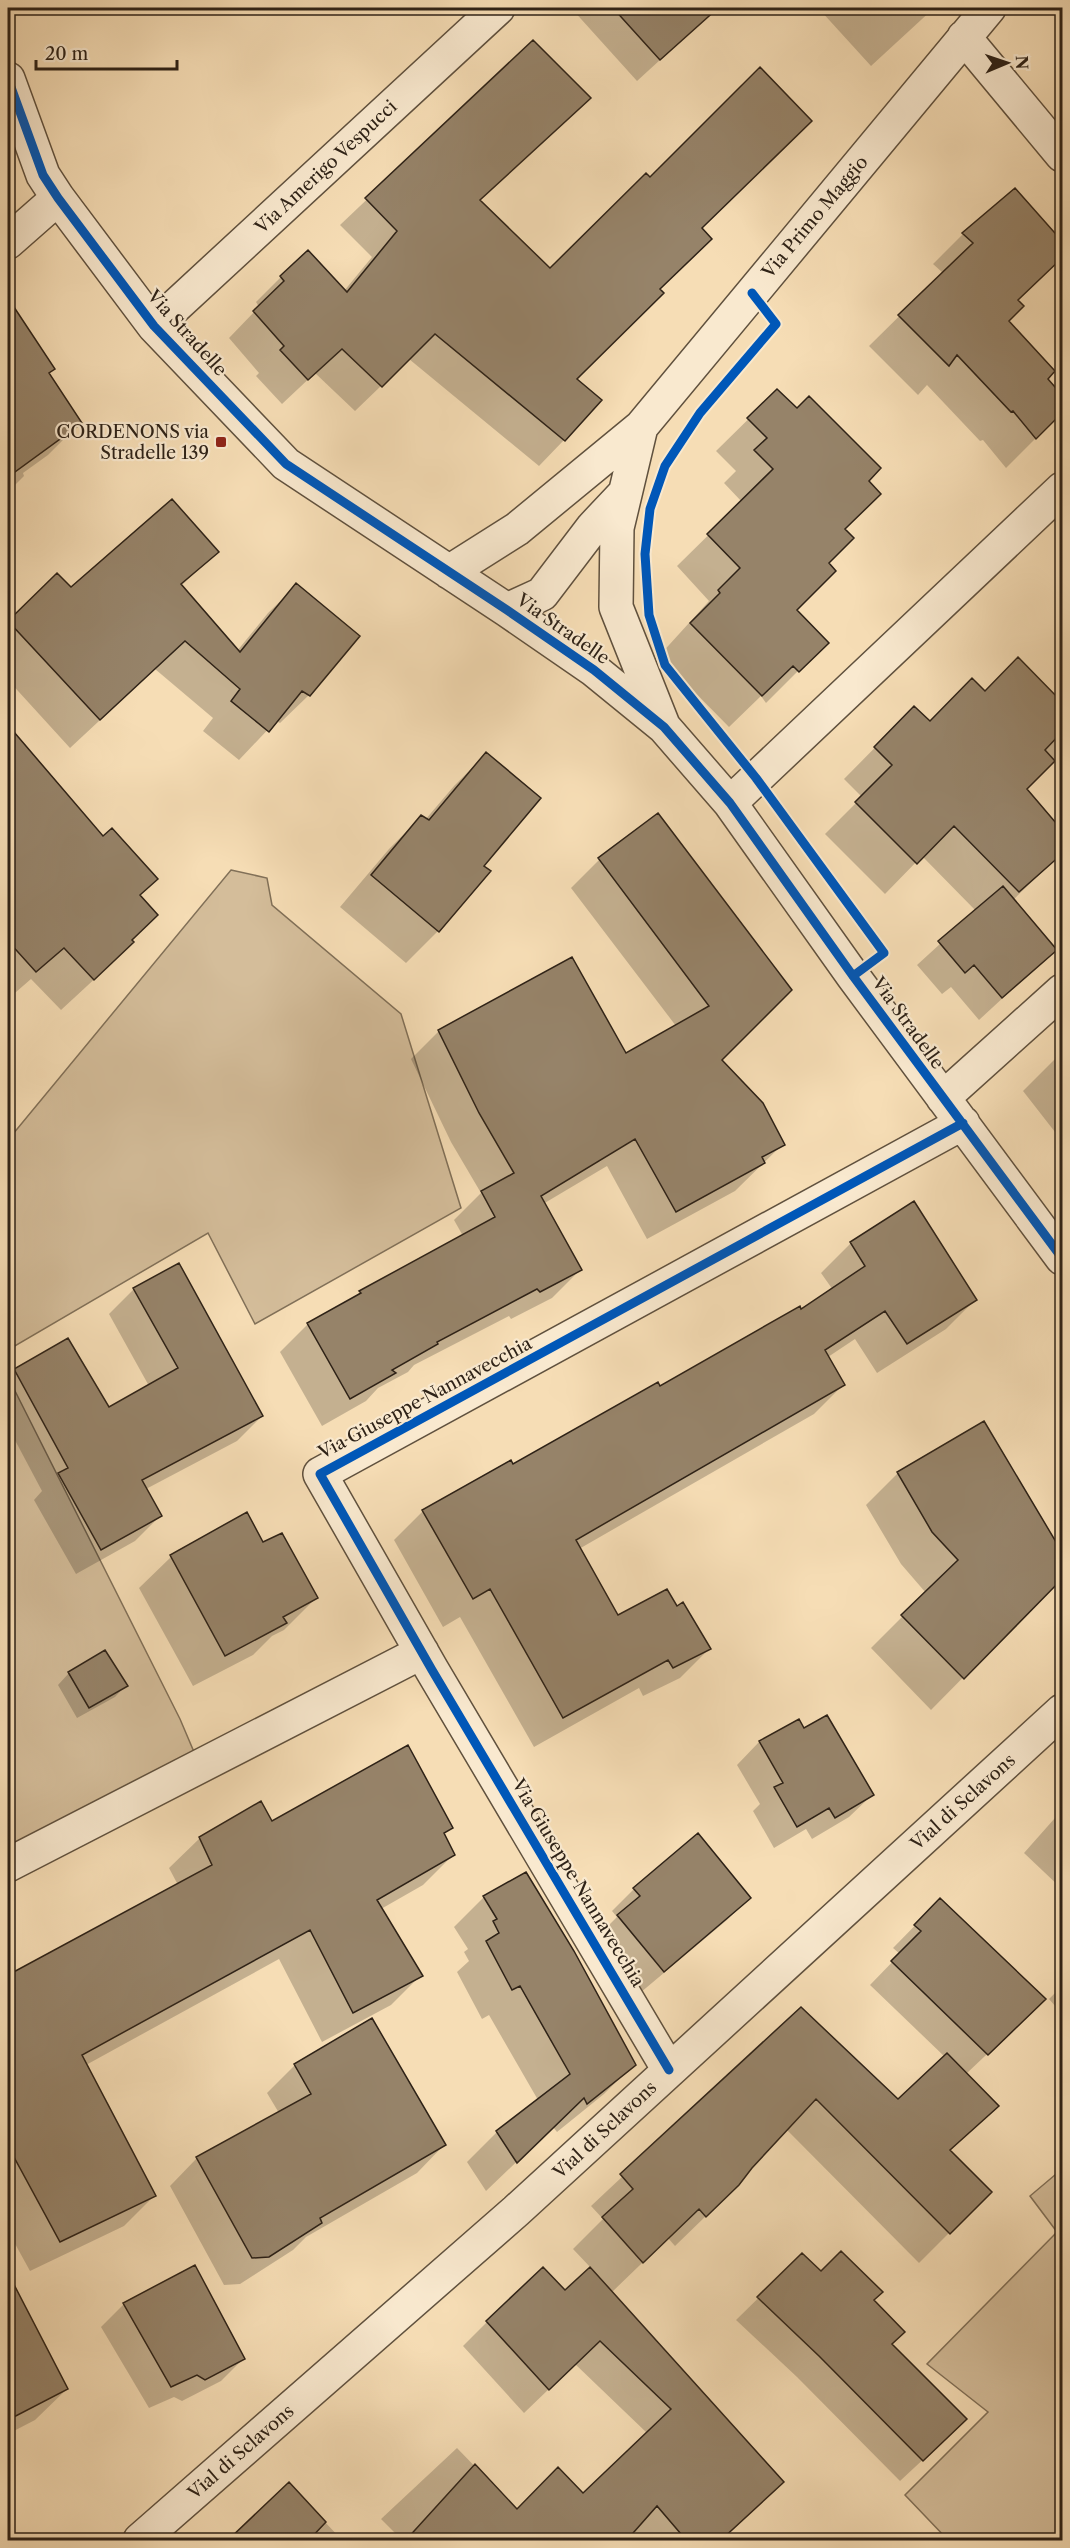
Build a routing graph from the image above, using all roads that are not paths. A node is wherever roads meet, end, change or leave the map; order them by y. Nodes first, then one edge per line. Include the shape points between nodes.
1 (498, 8) edge
2 (988, 8) edge
3 (964, 37) junction
4 (8, 79) edge
5 (1062, 155) edge
6 (58, 198) junction
7 (8, 242) edge
8 (154, 326) junction
9 (641, 427) junction
10 (1062, 489) edge
11 (626, 492) junction
12 (449, 572) junction
13 (507, 610) junction
14 (664, 727) junction
15 (730, 803) junction
16 (1062, 991) edge
17 (943, 1098) junction
18 (963, 1123) junction
19 (1062, 1258) edge
20 (422, 1652) junction
21 (1062, 1711) edge
22 (8, 1865) edge
23 (669, 2070) junction
24 (140, 2541) edge

1 - 8 street, Via Amerigo Vespucci
2 - 3 street, Via Primo Maggio
3 - 5 street
3 - 9 street, Via Primo Maggio
4 - 6 street, Via Stradelle via 43,175
6 - 7 street
6 - 8 street, Via Stradelle
8 - 12 street, Via Stradelle via 286,464
9 - 11 street, Via Primo Maggio
9 - 12 street, Via Primo Maggio via 517,530
10 - 15 street
11 - 13 street via 593,527 542,594
11 - 14 street, Via Primo Maggio via 617,528 616,607
12 - 13 street, Via Stradelle
13 - 14 street, Via Stradelle via 594,670
14 - 15 street, Via Stradelle
15 - 17 street, Via Stradelle
16 - 17 street
17 - 18 street, Via Stradelle
18 - 19 street, Via Stradelle
18 - 20 street, Via Giuseppe Nannavecchia via 320,1474
20 - 22 street
20 - 23 street, Via Giuseppe Nannavecchia
21 - 23 street, Vial di Sclavons
23 - 24 street, Vial di Sclavons via 516,2211

